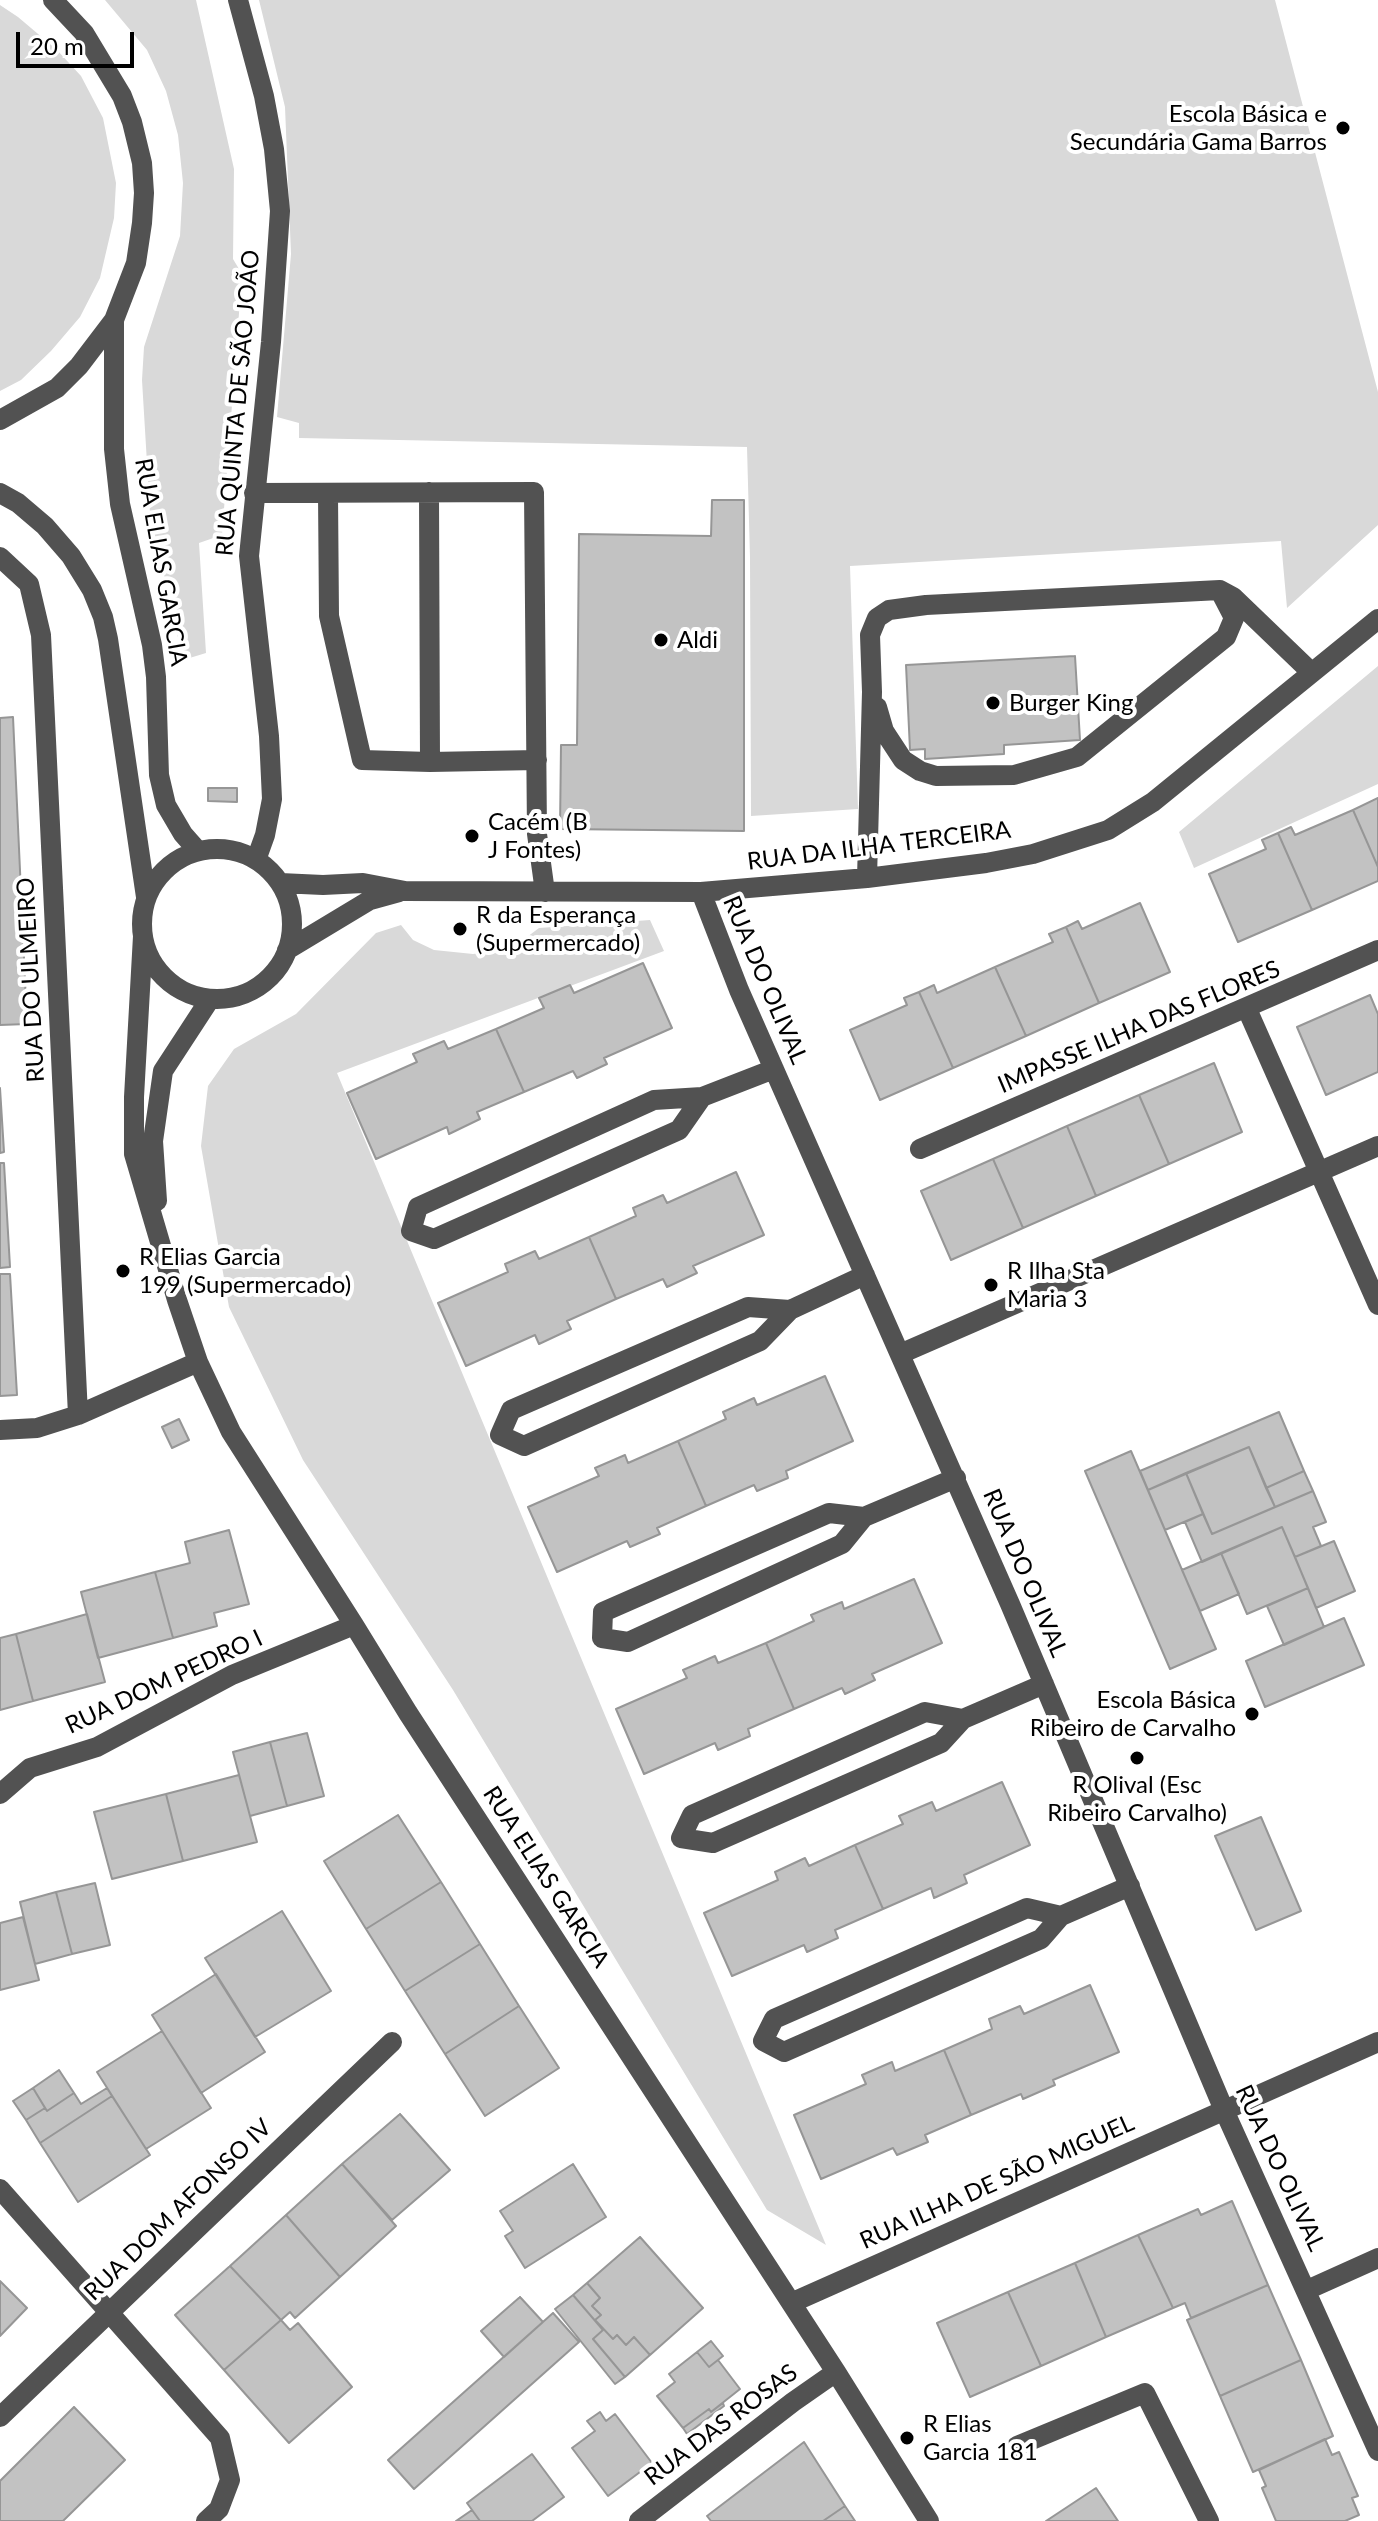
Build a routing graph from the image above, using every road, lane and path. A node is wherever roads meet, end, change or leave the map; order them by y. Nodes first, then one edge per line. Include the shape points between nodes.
1 (53, 0) edge
2 (238, 0) edge
3 (114, 320) junction
4 (0, 420) edge
5 (429, 492) junction
6 (0, 493) edge
7 (254, 493) junction
8 (328, 494) junction
9 (0, 557) edge
10 (1220, 590) junction
11 (1378, 619) edge
12 (1311, 672) junction
13 (872, 692) junction
14 (537, 760) junction
15 (430, 762) junction
16 (198, 851) junction
17 (256, 860) junction
18 (867, 878) junction
19 (280, 883) junction
20 (405, 891) junction
21 (545, 892) junction
22 (701, 892) junction
23 (146, 897) junction
24 (143, 936) junction
25 (287, 950) junction
26 (1378, 950) edge
27 (210, 999) junction
28 (1247, 1009) junction
29 (774, 1069) junction
30 (702, 1097) junction
31 (1378, 1146) edge
32 (920, 1149) dead end
33 (1320, 1172) junction
34 (160, 1241) junction
35 (865, 1275) junction
36 (1378, 1305) edge
37 (790, 1310) junction
38 (900, 1354) junction
39 (198, 1362) junction
40 (78, 1415) junction
41 (0, 1430) edge
42 (956, 1478) junction
43 (864, 1517) junction
44 (354, 1625) junction
45 (1044, 1684) junction
46 (963, 1719) junction
47 (0, 1794) edge
48 (1130, 1886) junction
49 (1061, 1916) junction
50 (392, 2042) dead end
51 (1378, 2042) edge
52 (1224, 2110) junction
53 (0, 2189) edge
54 (1378, 2258) edge
55 (1307, 2290) junction
56 (791, 2303) junction
57 (110, 2311) junction
58 (836, 2372) junction
59 (0, 2417) edge
60 (1017, 2446) dead end
61 (1378, 2451) edge
62 (206, 2521) edge
63 (639, 2521) edge
64 (929, 2521) edge
65 (1209, 2521) edge

1 - 3 street, RUA ELIAS GARCIA via 84,33 117,86 142,163 136,263
2 - 7 street, RUA QUINTA DE SÃO JOÃO via 264,96 280,211
3 - 4 street, RUA ELIAS GARCIA via 57,388
3 - 16 street, RUA ELIAS GARCIA via 114,449 120,504 152,645 159,775 166,805
5 - 8 street
5 - 14 street via 534,492
5 - 15 street
6 - 23 street via 45,526 71,556 103,617
7 - 8 street
7 - 17 street, RUA QUINTA DE SÃO JOÃO via 249,556 272,799
8 - 15 street via 329,616 362,760
9 - 40 street, RUA DO ULMEIRO via 29,584 41,635
10 - 12 street
10 - 13 street via 889,610 877,618 870,635
10 - 13 street via 1234,618 1226,637 1077,757 1014,775 936,776 920,771 903,760 884,731
11 - 12 street, RUA DA ILHA TERCEIRA
12 - 18 street, RUA DA ILHA TERCEIRA via 1153,802 1108,830 1033,854
13 - 18 street
14 - 15 street
14 - 21 street via 537,834
16 - 17 street via 218,848
16 - 23 street via 176,860
17 - 19 street
18 - 22 street, RUA DA ILHA TERCEIRA
19 - 20 street, RUA DA ILHA TERCEIRA via 363,883
19 - 25 street via 292,929
20 - 21 street, RUA DA ILHA TERCEIRA
20 - 25 street, RUA DA ILHA TERCEIRA via 370,900
21 - 22 street, RUA DA ILHA TERCEIRA
22 - 29 street, RUA DO OLIVAL
23 - 24 street
24 - 27 street via 151,960 166,979 186,993
24 - 34 street, RUA ELIAS GARCIA via 134,1154
25 - 27 street via 257,987
26 - 28 street, IMPASSE ILHA DAS FLORES
27 - 34 street, RUA ELIAS GARCIA via 163,1071 153,1141
28 - 32 street, IMPASSE ILHA DAS FLORES
28 - 33 street
29 - 30 street
29 - 35 street, RUA DO OLIVAL
30 - 30 street via 679,1130 434,1239 411,1231 418,1207 432,1200 654,1100
31 - 33 street
33 - 36 street
33 - 38 street
34 - 39 street, RUA ELIAS GARCIA
35 - 37 street
35 - 38 street, RUA DO OLIVAL
37 - 37 street via 760,1341 524,1446 500,1435 511,1410 734,1313 748,1307
38 - 42 street, RUA DO OLIVAL
39 - 40 street
39 - 44 street, RUA ELIAS GARCIA via 231,1432
40 - 41 street via 37,1428
42 - 43 street
42 - 45 street, RUA DO OLIVAL
43 - 43 street via 842,1544 628,1642 602,1638 603,1612 829,1513
44 - 47 street, RUA DOM PEDRO I via 232,1675 97,1747 30,1768
44 - 56 street, RUA ELIAS GARCIA
45 - 46 street
45 - 48 street, RUA DO OLIVAL
46 - 46 street via 941,1743 713,1843 681,1838 692,1815 925,1712
48 - 49 street
48 - 52 street, RUA DO OLIVAL
49 - 49 street via 1041,1939 784,2052 763,2041 774,2019 1027,1908
50 - 57 street, RUA DOM AFONSO IV
51 - 52 street, RUA ILHA DE SÃO MIGUEL
52 - 55 street, RUA DO OLIVAL
52 - 56 street, RUA ILHA DE SÃO MIGUEL
53 - 57 street
54 - 55 street
55 - 61 street, RUA DO OLIVAL
56 - 58 street, RUA ELIAS GARCIA
57 - 59 street, RUA DOM AFONSO IV
57 - 62 street via 220,2438 230,2480 219,2509
58 - 63 street, RUA DAS ROSAS
58 - 64 street, RUA ELIAS GARCIA
60 - 65 street via 1145,2393

